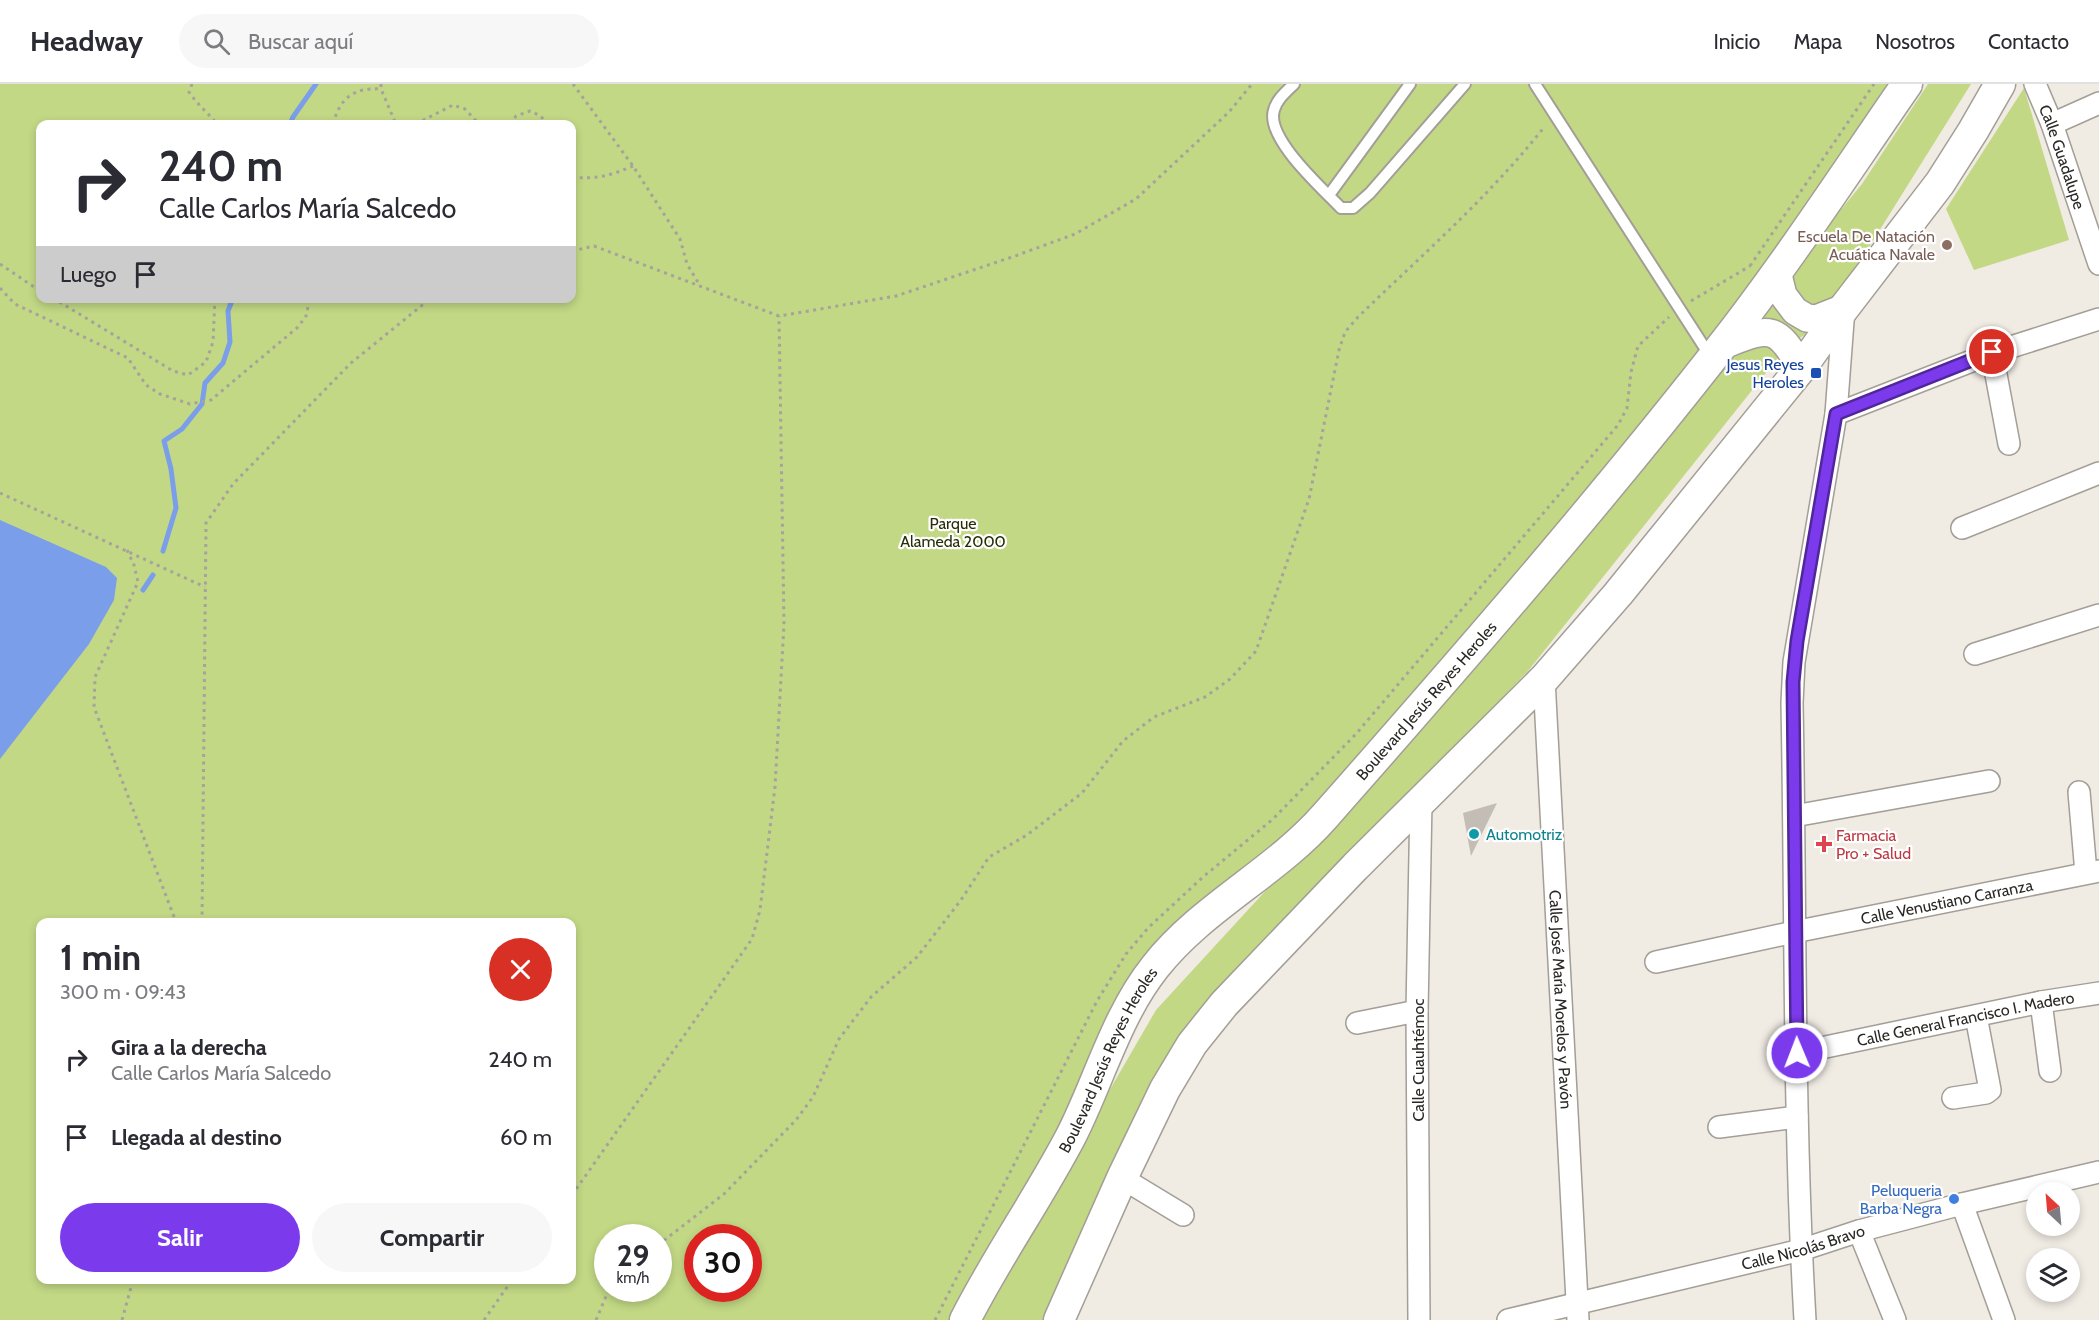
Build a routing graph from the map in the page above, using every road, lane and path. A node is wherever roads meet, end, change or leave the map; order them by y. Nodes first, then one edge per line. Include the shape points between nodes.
1 (192, 84) edge
2 (573, 84) edge
3 (1252, 84) edge
4 (1294, 84) edge
5 (1410, 84) edge
6 (1465, 84) edge
7 (1535, 84) edge
8 (1874, 84) edge
9 (1907, 84) edge
10 (2000, 84) edge
11 (2035, 84) edge
12 (381, 86) edge
13 (2099, 103) edge
14 (1554, 114) junction
15 (214, 120) edge
16 (334, 120) edge
17 (394, 120) edge
18 (424, 120) edge
19 (475, 120) edge
20 (513, 120) edge
21 (544, 120) edge
22 (2052, 124) junction
23 (633, 166) junction
24 (576, 177) edge
25 (1329, 195) junction
26 (576, 250) edge
27 (2098, 253) edge
28 (0, 264) edge
29 (1764, 268) junction
30 (1744, 275) dead end
31 (700, 286) junction
32 (0, 288) edge
33 (36, 288) edge
34 (61, 303) edge
35 (215, 303) edge
36 (309, 303) edge
37 (425, 303) edge
38 (1680, 308) junction
39 (1844, 308) junction
40 (779, 316) junction
41 (2099, 319) edge
42 (1718, 352) junction
43 (1992, 352) junction
44 (1801, 368) junction
45 (1836, 414) junction
46 (2009, 444) dead end
47 (2099, 473) edge
48 (0, 493) edge
49 (1962, 528) dead end
50 (127, 550) junction
51 (205, 587) junction
52 (2099, 615) edge
53 (1975, 654) dead end
54 (1544, 679) junction
55 (1989, 781) dead end
56 (2079, 792) dead end
57 (1421, 801) junction
58 (1794, 816) junction
59 (2092, 872) edge
60 (174, 918) edge
61 (202, 918) edge
62 (1794, 932) junction
63 (1656, 962) dead end
64 (2099, 993) edge
65 (2041, 1002) junction
66 (1417, 1011) junction
67 (1976, 1016) junction
68 (1357, 1023) dead end
69 (1797, 1053) junction
70 (2050, 1071) dead end
71 (1953, 1098) dead end
72 (1797, 1117) junction
73 (1719, 1127) dead end
74 (2099, 1172) edge
75 (1122, 1178) junction
76 (576, 1189) edge
77 (1962, 1204) junction
78 (1183, 1215) dead end
79 (1859, 1231) junction
80 (672, 1234) edge
81 (1801, 1250) junction
82 (132, 1284) edge
83 (509, 1284) edge
84 (604, 1302) edge
85 (1578, 1311) edge
86 (122, 1320) edge
87 (484, 1320) edge
88 (597, 1320) edge
89 (935, 1320) edge
90 (965, 1320) edge
91 (1059, 1320) edge
92 (1419, 1320) edge
93 (1508, 1320) edge
94 (1805, 1320) edge
95 (1895, 1320) edge
96 (2004, 1320) edge

1 - 15 path via 189,92
2 - 23 path
3 - 40 path via 1229,112 1136,199 1075,234 896,296
4 - 25 lane via 1273,111 1276,127 1295,160
5 - 25 lane
6 - 25 lane via 1353,208 1341,208
7 - 14 lane
8 - 29 path
9 - 29 main road, Boulevard Jesús Reyes Heroles
10 - 39 main road via 1940,183
11 - 22 street, Calle Guadalupe
12 - 16 path via 359,89 347,97
12 - 17 path
13 - 22 street
14 - 38 lane
14 - 80 path via 1526,151 1481,198 1345,332 1310,499 1256,651 1230,679 1205,697 1154,717 1123,741 1082,793 1027,835 989,856 917,957 871,998 839,1039 813,1096 796,1120 724,1194
18 - 19 path via 453,105 465,109
20 - 21 path via 530,111
22 - 27 street, Calle Guadalupe
23 - 24 path via 608,176
23 - 31 path via 680,239 687,264
26 - 31 path via 594,246
28 - 33 path
29 - 30 path
29 - 38 path
29 - 39 street via 1788,304 1807,318 1816,319
29 - 42 main road, Boulevard Jesús Reyes Heroles
31 - 40 path
32 - 36 path via 15,304 128,358 146,385 160,394 190,404 211,400 298,327
34 - 35 path via 173,371 188,375 206,362 213,342
37 - 51 path via 351,363 234,484 206,523
38 - 42 lane
38 - 89 path via 1638,346 1627,408 1618,425 1469,603 1356,734 1273,819 1148,928 1126,954 1097,1001
39 - 44 main road
39 - 45 street
40 - 76 path via 784,624 775,787 760,910 752,939
41 - 43 street
42 - 44 street via 1766,331 1789,346
42 - 90 main road, Boulevard Jesús Reyes Heroles via 1456,668 1317,825 1186,934 1144,981 1051,1173
43 - 45 street
43 - 46 street
44 - 54 main road
45 - 58 street via 1794,662
47 - 49 street
48 - 50 path
50 - 51 path
50 - 60 path via 138,582 95,677 94,707
51 - 61 path
52 - 53 street
54 - 57 main road
54 - 85 street, Calle José María Morelos y Pavón
55 - 58 street
56 - 59 street
57 - 66 street, Calle Cuauhtémoc
57 - 75 main road via 1217,1012 1165,1089
58 - 62 street
59 - 62 street, Calle Venustiano Carranza
62 - 63 street, Calle Venustiano Carranza
62 - 69 street
64 - 65 street, Calle General Francisco I. Madero
65 - 67 street, Calle General Francisco I. Madero
65 - 70 street
66 - 68 street
66 - 92 street, Calle Cuauhtémoc
67 - 69 street, Calle General Francisco I. Madero
67 - 71 street via 1990,1090
69 - 72 street
72 - 73 street
72 - 81 street
74 - 77 street, Calle Nicolás Bravo
75 - 78 street
75 - 91 main road
77 - 79 street, Calle Nicolás Bravo
77 - 96 street
79 - 81 street, Calle Nicolás Bravo
79 - 95 street
81 - 85 street, Calle Nicolás Bravo
81 - 94 street
82 - 86 path
83 - 87 path
84 - 88 path
85 - 93 street, Calle Nicolás Bravo

